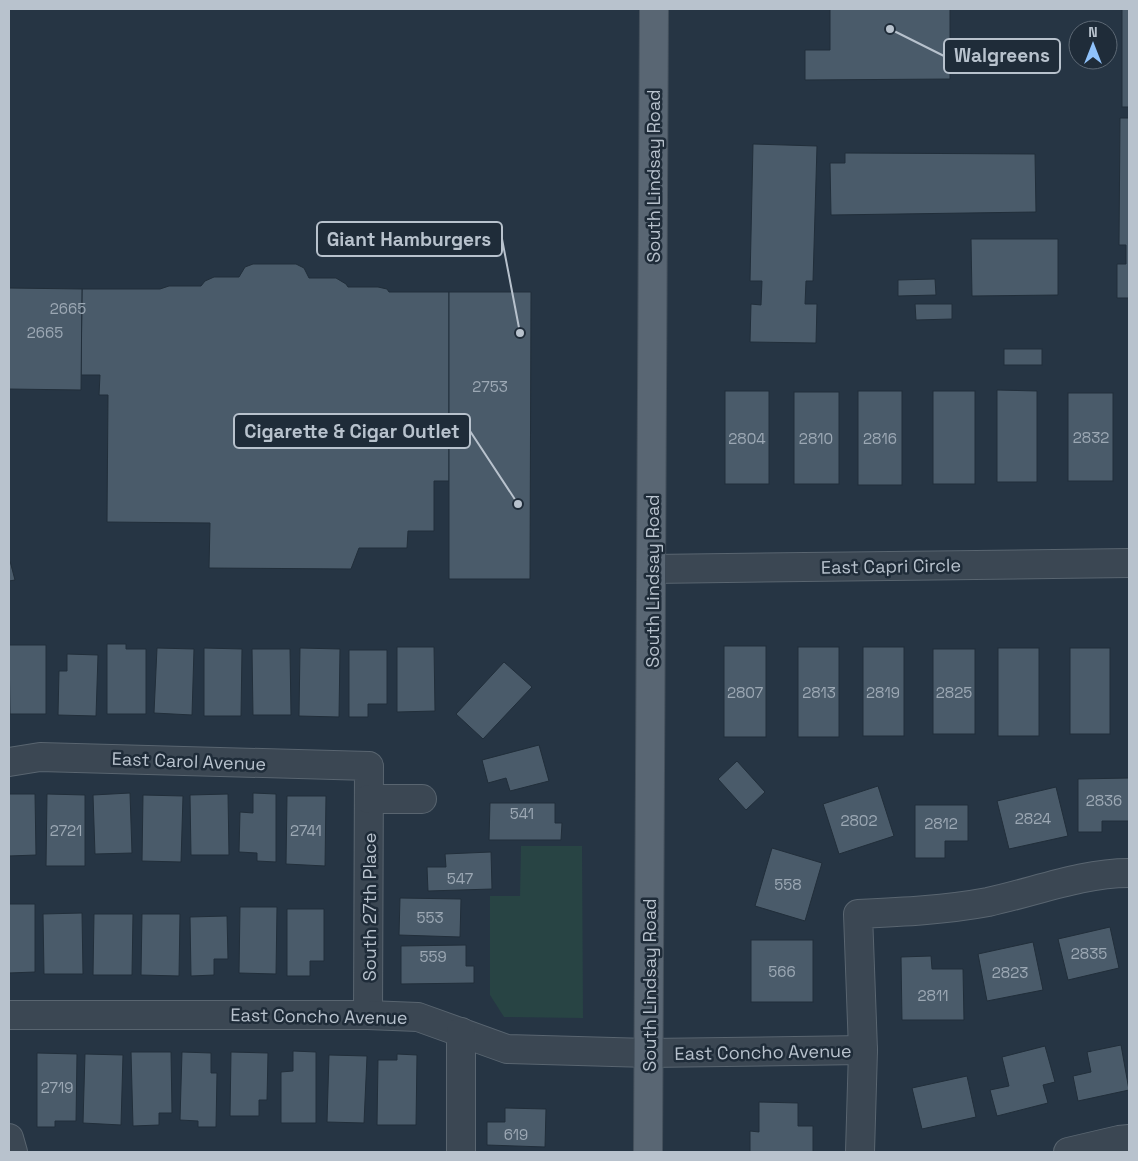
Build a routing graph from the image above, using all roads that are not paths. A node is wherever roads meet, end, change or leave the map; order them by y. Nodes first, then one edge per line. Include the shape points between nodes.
1 (654, 9) edge
2 (1129, 563) edge
3 (652, 569) junction
4 (9, 762) edge
5 (370, 766) joint
6 (369, 799) junction
7 (422, 799) dead end
8 (1129, 874) edge
9 (9, 1015) edge
10 (368, 1015) junction
11 (461, 1032) junction
12 (863, 1050) junction
13 (648, 1053) junction
14 (9, 1138) edge
15 (1129, 1139) edge
16 (14, 1152) edge
17 (461, 1152) edge
18 (648, 1152) edge
19 (860, 1152) edge
20 (1068, 1152) edge

1 - 3 main road, South Lindsay Road
2 - 3 street, East Capri Circle
3 - 13 main road, South Lindsay Road
4 - 5 street, East Carol Avenue via 40,757
5 - 6 street, South 27th Place
6 - 7 street
6 - 10 street, South 27th Place
8 - 12 street via 1107,874 987,902 929,910 858,914
9 - 10 street, East Concho Avenue
10 - 11 street, East Concho Avenue via 418,1017
11 - 13 street, East Concho Avenue via 507,1049
11 - 17 street
12 - 13 street, East Concho Avenue
12 - 19 street
13 - 18 main road, South Lindsay Road
14 - 16 street
15 - 20 street

